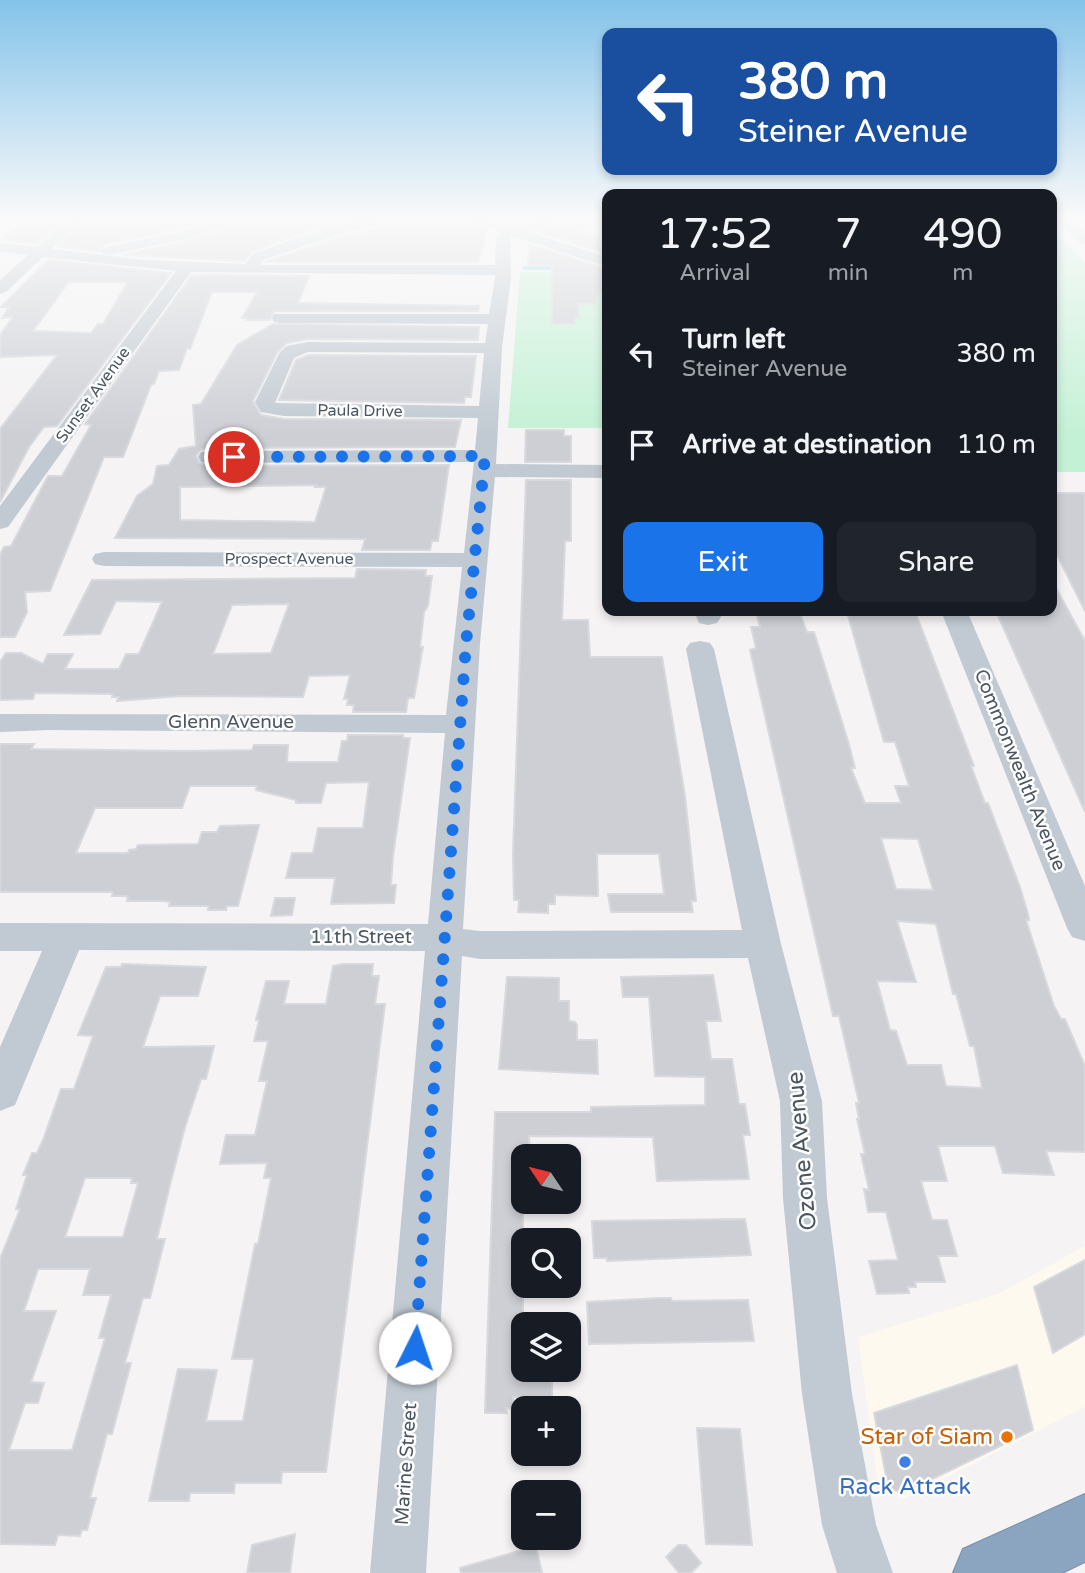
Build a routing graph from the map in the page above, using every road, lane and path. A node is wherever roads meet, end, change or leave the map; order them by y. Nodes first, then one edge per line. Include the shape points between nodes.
1 (170, 289) edge
2 (500, 289) edge
3 (280, 318) dead end
4 (496, 319) junction
5 (493, 348) junction
6 (489, 412) junction
7 (209, 457) dead end
8 (485, 463) junction
9 (602, 471) edge
10 (0, 522) edge
11 (104, 559) dead end
12 (475, 559) junction
13 (956, 616) edge
14 (705, 626) edge
15 (0, 723) edge
16 (461, 724) junction
17 (1085, 928) edge
18 (0, 937) edge
19 (66, 938) junction
20 (445, 941) junction
21 (763, 944) junction
22 (0, 1093) edge
23 (1075, 1533) edge
24 (398, 1573) edge
25 (865, 1573) edge
26 (986, 1573) edge

1 - 10 street, Sunset Avenue
2 - 4 street, Marine Street
3 - 4 street
4 - 5 street, Marine Street
5 - 6 street, Marine Street
5 - 6 street, Paula Drive via 293,350 265,402 268,408
6 - 8 street, Marine Street
7 - 8 street
8 - 9 street
8 - 12 street, Marine Street
11 - 12 street, Prospect Avenue
12 - 16 street, Marine Street
13 - 17 street, Commonwealth Avenue
14 - 21 street, Ozone Avenue
15 - 16 street, Glenn Avenue
16 - 20 street, Marine Street
18 - 19 street, 11th Street
19 - 20 street, 11th Street via 414,936
19 - 22 street
20 - 21 street, 11th Street via 480,945
20 - 24 street, Marine Street
21 - 25 street, Ozone Avenue via 801,1101 806,1198 827,1394 849,1525
23 - 26 highway

